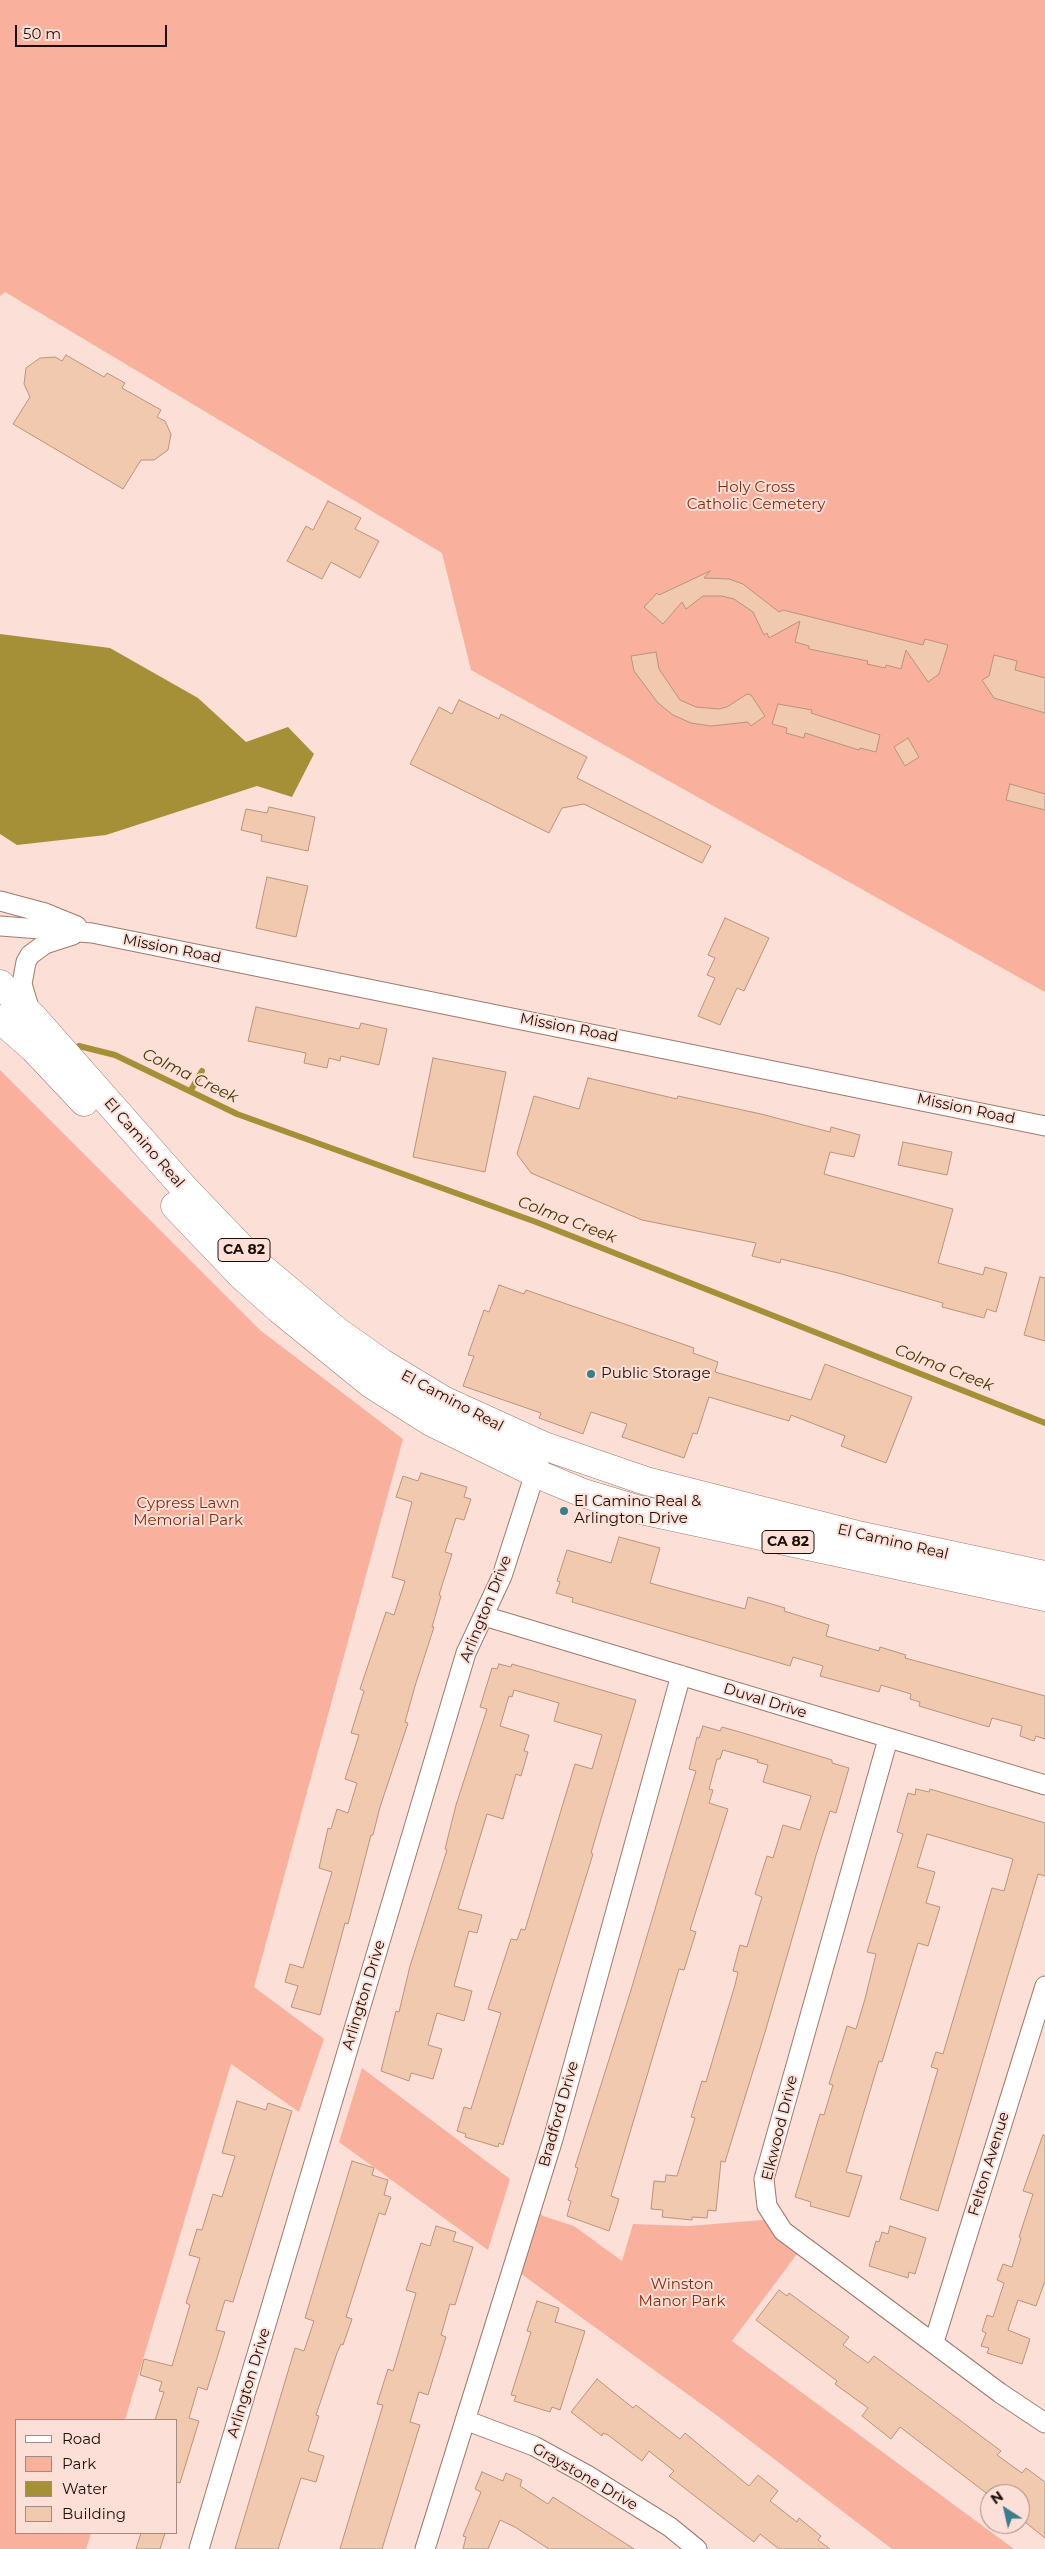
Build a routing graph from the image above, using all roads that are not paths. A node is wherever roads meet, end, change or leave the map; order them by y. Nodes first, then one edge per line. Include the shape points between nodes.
1 (0, 901) edge
2 (0, 926) edge
3 (92, 933) junction
4 (0, 984) edge
5 (34, 1018) junction
6 (0, 1019) edge
7 (1045, 1126) edge
8 (544, 1446) junction
9 (535, 1474) junction
10 (1045, 1575) edge
11 (1045, 1597) edge
12 (484, 1616) junction
13 (681, 1675) junction
14 (888, 1739) junction
15 (1045, 1785) edge
16 (1045, 1986) edge
17 (934, 2342) junction
18 (464, 2420) junction
19 (1045, 2423) edge
20 (200, 2549) edge
21 (425, 2549) edge
22 (697, 2549) edge

1 - 3 street, Mission Road via 45,913
2 - 3 street, Mission Road
3 - 5 street, Mission Road via 56,940 30,955 23,969 22,984
3 - 7 street, Mission Road
4 - 5 main road, El Camino Real / CA 82
5 - 8 main road, El Camino Real / CA 82 via 211,1218 292,1296 336,1331 406,1378 443,1400
6 - 9 main road, El Camino Real / CA 82 via 57,1073 201,1235 280,1310 371,1384 431,1422
8 - 9 street, Arlington Drive
8 - 10 main road, El Camino Real / CA 82 via 646,1481 862,1536
9 - 11 main road, El Camino Real / CA 82 via 636,1509
9 - 12 street, Arlington Drive via 502,1576
12 - 13 street, Duval Drive
12 - 20 street, Arlington Drive via 466,1653
13 - 14 street, Duval Drive
13 - 18 street, Bradford Drive via 553,2139
14 - 15 street, Duval Drive
14 - 17 street, Elkwood Drive via 764,2179 767,2206 783,2231
16 - 17 street, Felton Avenue
17 - 19 street, Elkwood Drive
18 - 21 street, Bradford Drive
18 - 22 street, Graystone Drive via 534,2446 587,2475

